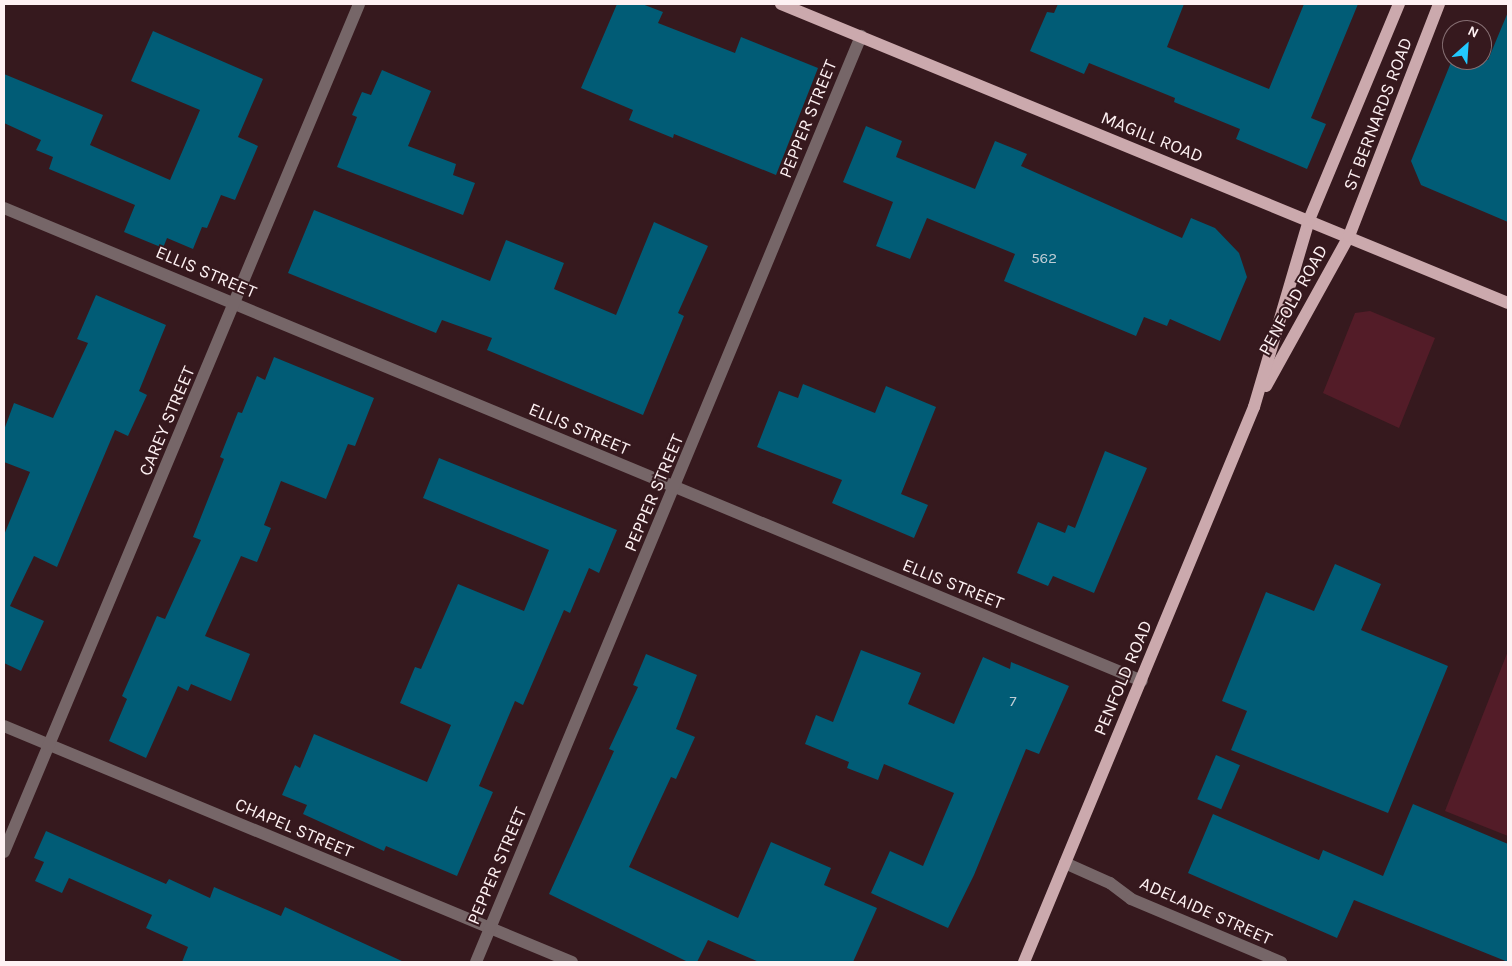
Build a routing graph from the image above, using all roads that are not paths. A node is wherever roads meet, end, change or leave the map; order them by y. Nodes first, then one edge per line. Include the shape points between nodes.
1 (359, 4) edge
2 (782, 4) edge
3 (1399, 4) edge
4 (1439, 4) edge
5 (861, 36) junction
6 (4, 208) edge
7 (1309, 220) junction
8 (1349, 236) junction
9 (1508, 303) edge
10 (236, 304) junction
11 (1254, 408) junction
12 (675, 488) junction
13 (1142, 680) junction
14 (4, 726) edge
15 (48, 744) junction
16 (4, 852) edge
17 (1065, 863) junction
18 (490, 928) junction
19 (476, 962) edge
20 (572, 962) edge
21 (1024, 962) edge
22 (1281, 962) edge

1 - 10 street, CAREY STREET
2 - 5 main road, MAGILL ROAD
3 - 7 main road, ST BERNARDS ROAD
4 - 8 main road, ST BERNARDS ROAD
5 - 7 main road, MAGILL ROAD
5 - 12 street, PEPPER STREET
6 - 10 street, ELLIS STREET
7 - 8 main road, MAGILL ROAD
7 - 11 main road, PENFOLD ROAD
8 - 9 main road, MAGILL ROAD
8 - 11 main road, PENFOLD ROAD
10 - 12 street, ELLIS STREET
10 - 15 street, CAREY STREET
11 - 13 main road, PENFOLD ROAD
12 - 13 street, ELLIS STREET
12 - 18 street, PEPPER STREET
13 - 17 main road, PENFOLD ROAD
14 - 15 street, CHAPEL STREET
15 - 16 street, CAREY STREET
15 - 18 street, CHAPEL STREET
17 - 21 main road, PENFOLD ROAD
17 - 22 street, ADELAIDE STREET via 1110,883 1131,899
18 - 19 street, PEPPER STREET
18 - 20 street, CHAPEL STREET

